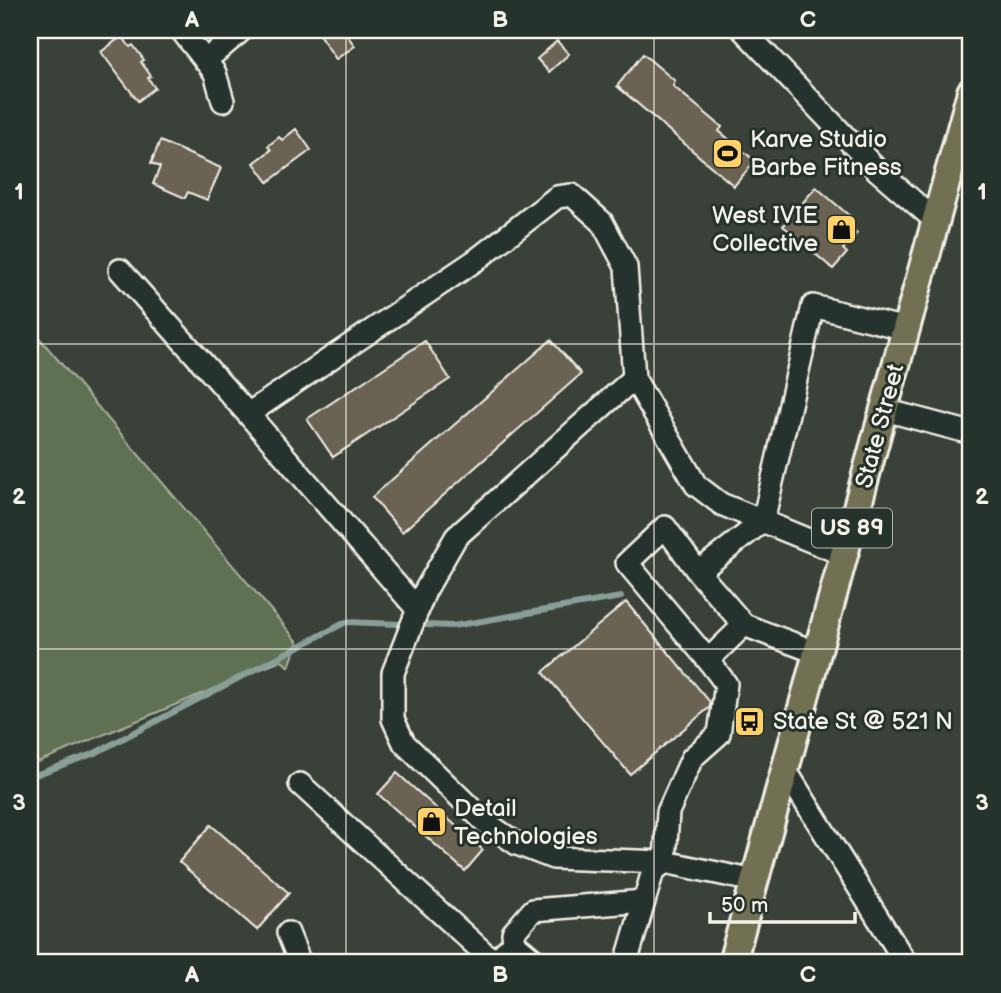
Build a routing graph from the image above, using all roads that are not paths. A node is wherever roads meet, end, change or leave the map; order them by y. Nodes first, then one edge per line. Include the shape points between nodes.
1 (181, 30) edge
2 (243, 30) edge
3 (743, 30) edge
4 (205, 61) junction
5 (971, 92) edge
6 (223, 101) dead end
7 (936, 222) junction
8 (120, 270) dead end
9 (906, 330) junction
10 (635, 378) junction
11 (885, 410) junction
12 (248, 414) junction
13 (971, 433) edge
14 (763, 522) junction
15 (845, 555) junction
16 (698, 572) junction
17 (418, 610) junction
18 (744, 625) junction
19 (818, 653) junction
20 (708, 660) junction
21 (786, 771) junction
22 (300, 783) dead end
23 (665, 862) junction
24 (755, 881) junction
25 (644, 901) junction
26 (288, 933) dead end
27 (514, 943) junction
28 (300, 963) edge
29 (537, 963) edge
30 (626, 963) edge
31 (732, 963) edge
32 (906, 963) edge

1 - 4 street
2 - 4 street
3 - 7 street via 877,170
4 - 6 street via 215,73
5 - 7 main road, State Street / US 89
7 - 9 main road, State Street / US 89
8 - 12 street
9 - 11 main road, State Street / US 89
9 - 14 street via 813,306
10 - 12 street via 626,267 602,222 572,195 557,197 476,260
10 - 14 street via 696,485 721,504
10 - 17 street via 456,537
11 - 13 street
11 - 15 main road, State Street / US 89
12 - 17 street
14 - 15 street
14 - 16 street
15 - 19 main road, State Street / US 89
16 - 18 street
16 - 20 street via 665,527 628,562
17 - 23 street via 393,673 393,719 404,743 485,822 516,844 554,858
18 - 19 street
18 - 20 street
19 - 21 main road, State Street / US 89
20 - 23 street via 726,684 719,734 692,758 667,811
21 - 24 main road, State Street / US 89
21 - 32 street
22 - 27 street via 494,962
23 - 24 street
23 - 25 street via 653,871
24 - 31 main road, State Street / US 89
25 - 27 street via 533,910 513,933
25 - 30 street
26 - 28 street
27 - 29 street

